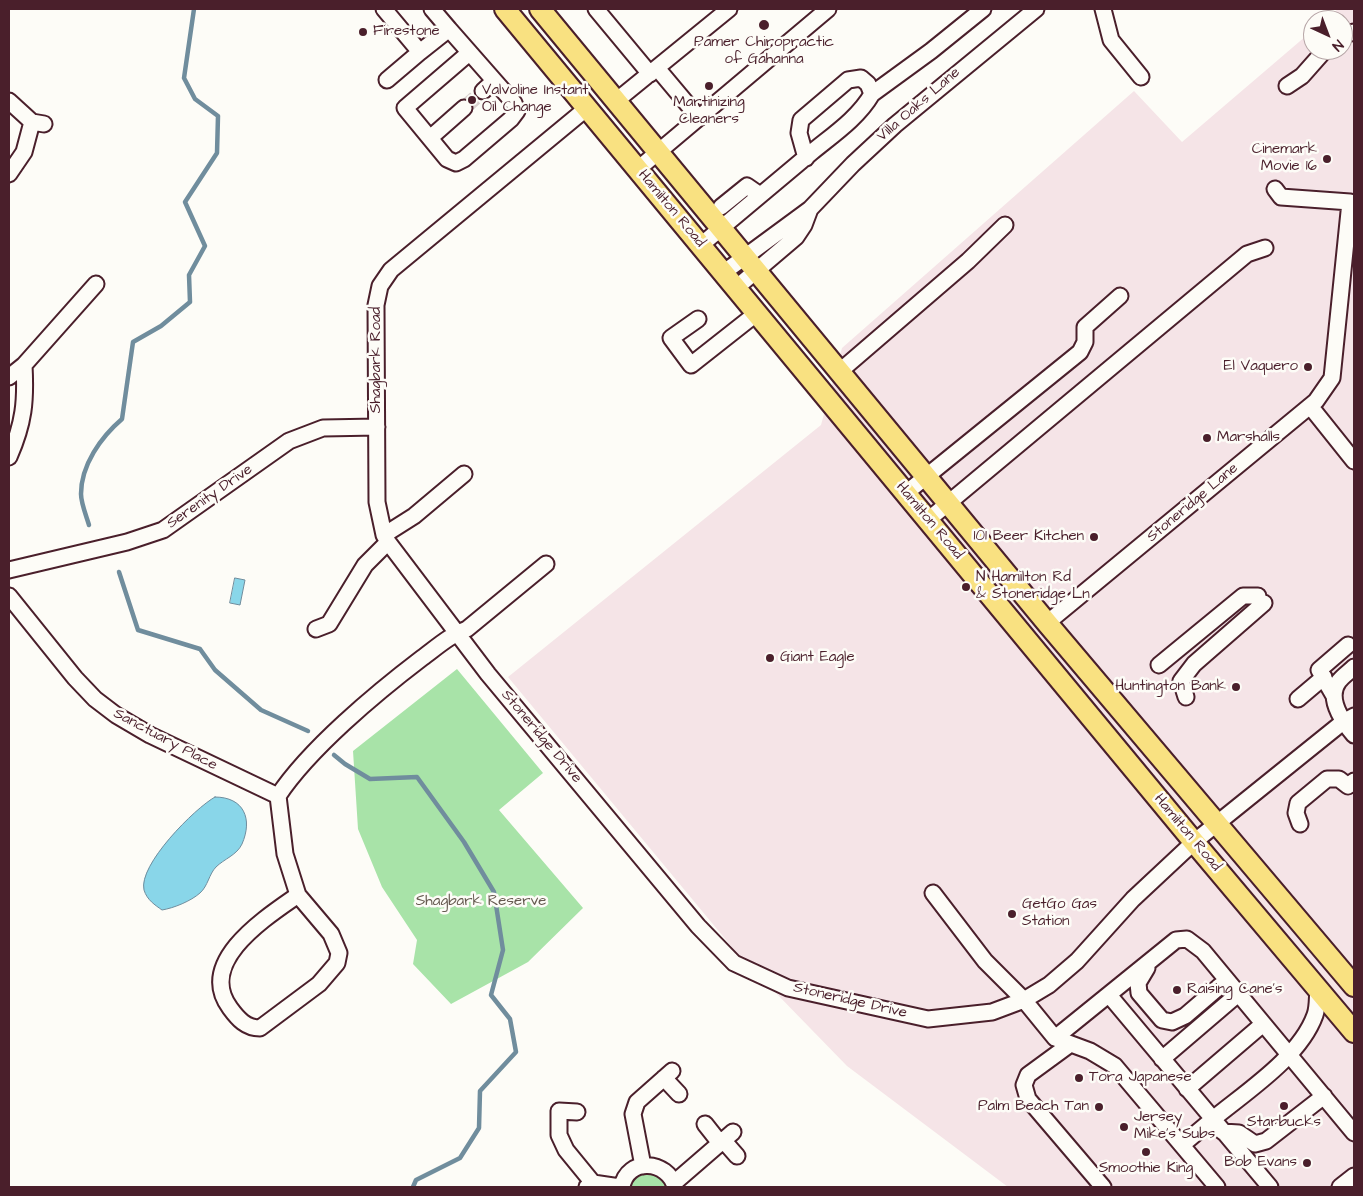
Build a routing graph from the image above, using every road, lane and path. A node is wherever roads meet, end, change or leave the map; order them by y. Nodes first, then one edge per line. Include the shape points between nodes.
1 (384, 9) edge
2 (432, 9) edge
3 (505, 9) edge
4 (540, 9) edge
5 (596, 9) edge
6 (729, 9) edge
7 (828, 9) edge
8 (983, 9) edge
9 (1036, 9) edge
10 (1103, 9) edge
11 (450, 29) junction
12 (420, 52) junction
13 (470, 53) junction
14 (1316, 60) edge
15 (653, 71) junction
16 (1142, 77) dead end
17 (387, 80) dead end
18 (494, 81) junction
19 (1287, 86) dead end
20 (483, 91) tunnel mouth
21 (872, 94) junction
22 (9, 101) edge
23 (616, 101) junction
24 (464, 108) tunnel mouth
25 (587, 108) junction
26 (699, 118) junction
27 (430, 138) junction
28 (658, 152) junction
29 (806, 158) junction
30 (638, 169) junction
31 (9, 174) edge
32 (1275, 189) dead end
33 (760, 196) junction
34 (1352, 202) edge
35 (721, 207) dead end
36 (1005, 225) dead end
37 (721, 228) junction
38 (701, 245) junction
39 (1265, 248) dead end
40 (750, 264) junction
41 (723, 273) junction
42 (96, 284) dead end
43 (736, 288) junction
44 (1120, 296) dead end
45 (757, 313) junction
46 (698, 319) dead end
47 (24, 364) junction
48 (839, 372) junction
49 (9, 377) edge
50 (1310, 406) junction
51 (377, 427) junction
52 (9, 457) edge
53 (1354, 461) edge
54 (464, 474) dead end
55 (926, 478) junction
56 (906, 493) junction
57 (948, 503) junction
58 (928, 520) junction
59 (386, 539) junction
60 (546, 564) dead end
61 (9, 570) edge
62 (1084, 593) junction
63 (9, 596) edge
64 (1101, 596) dead end
65 (1047, 624) junction
66 (316, 629) dead end
67 (455, 633) junction
68 (1348, 645) dead end
69 (1160, 666) dead end
70 (1354, 667) edge
71 (488, 674) joint
72 (1324, 677) junction
73 (1334, 696) junction
74 (1186, 697) dead end
75 (1298, 699) dead end
76 (1349, 719) edge
77 (1354, 735) edge
78 (1351, 783) edge
79 (278, 796) junction
80 (1216, 822) junction
81 (1300, 824) dead end
82 (1194, 842) junction
83 (933, 893) dead end
84 (298, 895) junction
85 (1155, 957) junction
86 (1227, 980) junction
87 (1354, 986) edge
88 (1318, 988) junction
89 (1238, 994) junction
90 (1108, 995) junction
91 (1024, 1000) junction
92 (1263, 1024) junction
93 (1354, 1032) edge
94 (1062, 1042) junction
95 (1289, 1055) junction
96 (1162, 1059) junction
97 (1188, 1089) junction
98 (679, 1094) dead end
99 (1324, 1096) junction
100 (576, 1112) dead end
101 (1213, 1119) junction
102 (705, 1124) dead end
103 (1224, 1132) junction
104 (1354, 1132) edge
105 (725, 1138) junction
106 (1182, 1145) junction
107 (737, 1156) dead end
108 (643, 1166) junction
109 (1354, 1176) edge
110 (590, 1185) edge
111 (675, 1185) edge
112 (621, 1187) edge
113 (1103, 1187) edge
114 (1217, 1187) edge
115 (1270, 1187) edge
116 (1340, 1187) edge

1 - 12 street
2 - 11 street
3 - 25 main road, Hamilton Road
4 - 23 main road, Hamilton Road
5 - 15 street
6 - 15 street
7 - 26 street
8 - 21 street
9 - 40 street, Villa Oaks Lane via 895,125 853,164 810,209 796,237
10 - 16 street via 1111,40
11 - 12 street
11 - 13 street
12 - 17 street
13 - 18 street
13 - 27 street via 405,108
14 - 19 street via 1302,76
15 - 23 street
15 - 26 street
18 - 20 street
18 - 27 street via 514,103 517,111 511,119 464,160 456,163 447,160
21 - 29 street via 864,109
21 - 29 street via 861,78 848,80 801,120 799,133
22 - 31 street via 38,123
23 - 28 main road, Hamilton Road
24 - 27 street
25 - 30 main road, Hamilton Road
25 - 51 street, Shagbark Road via 391,270 380,286 376,305
26 - 28 street
28 - 30 street
28 - 37 main road, Hamilton Road
29 - 33 street
30 - 38 main road, Hamilton Road
32 - 34 street via 1280,197
33 - 35 street via 747,186
33 - 37 street
34 - 50 street, Stoneridge Lane via 1332,378
36 - 48 street via 968,262
37 - 38 street
37 - 40 main road, Hamilton Road
38 - 41 main road, Hamilton Road
39 - 57 street via 1247,254
40 - 41 street, Villa Oaks Lane
40 - 43 street, Villa Oaks Lane
40 - 48 main road, Hamilton Road
41 - 43 main road, Hamilton Road
42 - 47 street
43 - 45 main road, Hamilton Road
44 - 55 street via 1085,327 1085,342 1080,352
45 - 46 street via 691,365 671,338
45 - 56 main road, Hamilton Road
47 - 49 street
47 - 52 street via 26,400
48 - 55 main road, Hamilton Road
50 - 53 street
50 - 62 street, Stoneridge Lane
51 - 59 street, Shagbark Road via 377,502
51 - 61 street, Serenity Drive via 323,428 289,441 163,530 127,542
54 - 59 street
55 - 56 street
55 - 57 main road, Hamilton Road
56 - 58 main road, Hamilton Road
57 - 58 street
57 - 65 main road, Hamilton Road
58 - 82 main road, Hamilton Road
59 - 66 street via 366,564 329,624
59 - 67 street, Shagbark Road
60 - 67 street via 467,628
62 - 64 street
62 - 65 street, Stoneridge Lane
63 - 79 street, Sanctuary Place via 75,678 116,715 150,735
65 - 80 main road, Hamilton Road
67 - 71 street, Shagbark Road
67 - 79 street via 395,678 336,731 288,781
68 - 72 street via 1319,670
69 - 74 street via 1243,596 1261,600 1194,664 1181,681
70 - 73 street via 1338,682
71 - 91 street, Stoneridge Drive via 698,926 734,963 788,988 928,1019 992,1012
72 - 73 street
72 - 75 street
73 - 76 street
76 - 77 street
76 - 80 street
78 - 81 street via 1327,779 1298,803 1296,813
79 - 84 street via 285,854
80 - 82 street
80 - 87 main road, Hamilton Road
82 - 88 main road, Hamilton Road
82 - 91 street, Stoneridge Drive via 1133,899 1077,961 1049,985
83 - 91 street via 985,961
84 - 84 street via 332,934 339,953 337,963 319,984 260,1028 253,1028 236,1016 225,1001 219,978 240,942
85 - 86 street via 1176,940 1187,940 1203,951
85 - 86 street via 1138,984 1139,993 1162,1020 1172,1022 1185,1016
85 - 90 street
86 - 89 street
88 - 93 main road, Hamilton Road
88 - 95 street via 1316,1013 1306,1035
89 - 92 street
89 - 96 street
90 - 94 street
90 - 96 street
91 - 94 street
92 - 95 street
92 - 97 street
94 - 106 street via 1090,1051 1115,1066
94 - 113 street via 1028,1075 1024,1086 1028,1099
95 - 99 street
95 - 101 street
96 - 97 street
97 - 101 street
98 - 108 street via 668,1075 627,1111
99 - 103 street via 1266,1142 1255,1144 1238,1133
99 - 104 street
100 - 110 street via 559,1112 559,1135
101 - 103 street
101 - 106 street
102 - 105 street
103 - 115 street
105 - 107 street
105 - 111 street
106 - 114 street
108 - 111 street via 666,1171
108 - 112 street via 627,1176
109 - 116 street
110 - 112 street

